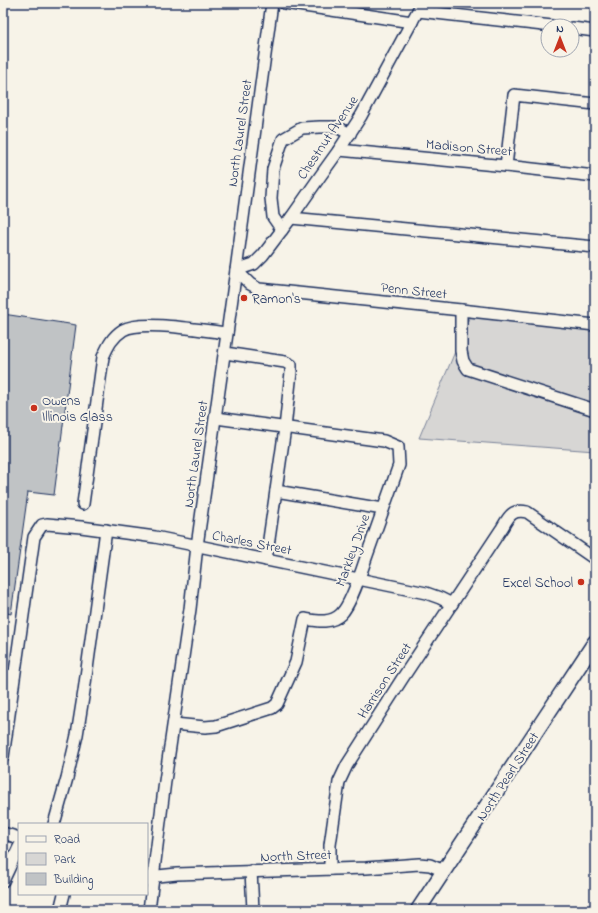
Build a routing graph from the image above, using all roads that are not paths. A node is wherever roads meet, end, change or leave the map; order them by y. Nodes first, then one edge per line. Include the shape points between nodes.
1 (272, 3) edge
2 (284, 3) edge
3 (420, 7) edge
4 (412, 22) junction
5 (540, 24) edge
6 (580, 29) edge
7 (595, 31) edge
8 (595, 104) edge
9 (350, 134) junction
10 (339, 150) junction
11 (506, 166) junction
12 (595, 176) edge
13 (291, 218) junction
14 (282, 230) junction
15 (595, 247) edge
16 (236, 270) junction
17 (461, 310) junction
18 (595, 325) edge
19 (227, 333) junction
20 (225, 353) junction
21 (595, 410) edge
22 (216, 418) junction
23 (285, 428) junction
24 (276, 491) junction
25 (84, 504) dead end
26 (383, 509) junction
27 (106, 530) junction
28 (197, 546) junction
29 (595, 559) edge
30 (266, 560) junction
31 (358, 579) junction
32 (452, 604) junction
33 (595, 642) edge
34 (9, 676) edge
35 (174, 724) junction
36 (3, 757) edge
37 (54, 823) edge
38 (3, 833) edge
39 (18, 838) edge
40 (18, 849) edge
41 (330, 869) junction
42 (251, 871) junction
43 (444, 871) junction
44 (150, 876) edge
45 (3, 880) edge
46 (64, 895) edge
47 (60, 910) edge
48 (149, 910) edge
49 (252, 910) edge
50 (418, 910) edge

1 - 16 street, North Laurel Street
2 - 4 street
3 - 4 street, Chestnut Avenue
3 - 5 street
4 - 9 street, Chestnut Avenue
6 - 7 street
8 - 11 street via 514,95
9 - 10 street, Chestnut Avenue
9 - 14 street via 337,127 302,128 283,140 273,168 271,198 273,217
10 - 11 street, Madison Street
10 - 13 street, Chestnut Avenue
11 - 12 street, Madison Street
13 - 14 street, Chestnut Avenue
13 - 15 street
14 - 16 street, Chestnut Avenue via 254,264
16 - 17 street, Penn Street via 259,289
16 - 19 street, North Laurel Street
17 - 18 street, Penn Street
17 - 21 street via 462,361 468,369
19 - 20 street, North Laurel Street
19 - 25 street via 140,325 123,330 110,342 103,357
20 - 22 street, North Laurel Street
20 - 23 street via 285,362 290,365
22 - 23 street, Markley Drive
22 - 28 street, North Laurel Street
23 - 24 street
23 - 26 street, Markley Drive via 384,441 398,447 399,465
24 - 26 street
24 - 30 street
26 - 31 street, Markley Drive
27 - 28 street, Charles Street
27 - 34 street, Charles Street via 47,524 42,525 34,537
27 - 37 street via 77,735
28 - 30 street, Charles Street
28 - 35 street, North Laurel Street
29 - 32 street, Harrison Street via 527,512 514,512
30 - 31 street, Charles Street
31 - 32 street, Charles Street via 426,593
31 - 35 street, Markley Drive via 340,616 319,622 305,619 296,662 277,704 272,708 216,726
32 - 41 street, Harrison Street via 342,773 330,845
33 - 43 main road, North Pearl Street
34 - 36 street
35 - 44 street, North Laurel Street
38 - 39 street
40 - 45 street
41 - 42 street, North Street
41 - 43 street, North Street via 430,864
42 - 44 street, North Street
42 - 49 street
43 - 50 main road, North Pearl Street
44 - 48 street, North Laurel Street
46 - 47 street

